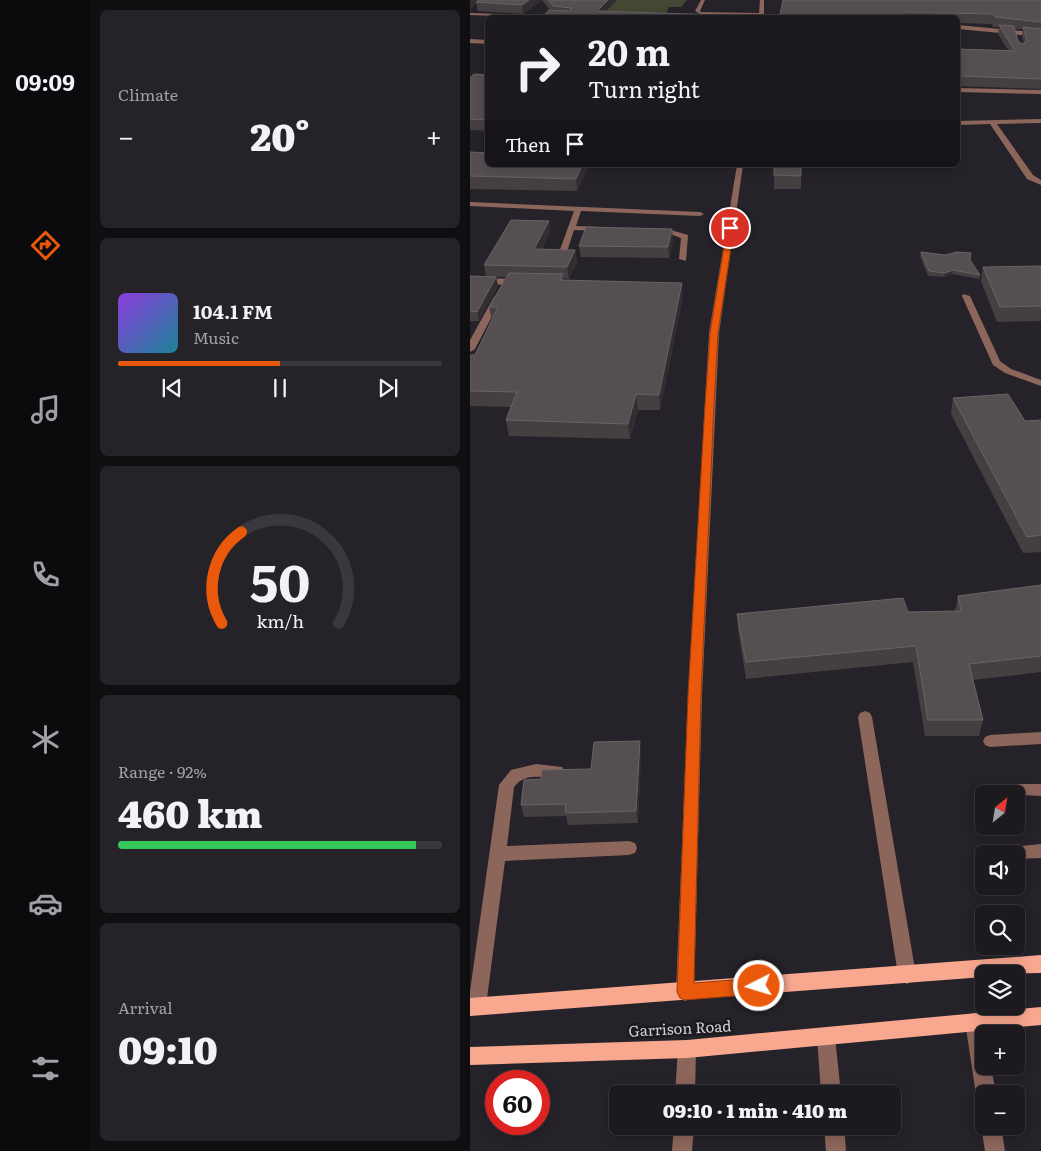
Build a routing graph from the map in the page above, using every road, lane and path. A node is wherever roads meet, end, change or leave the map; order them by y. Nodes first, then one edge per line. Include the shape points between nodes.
1 (703, 0) edge
2 (762, 0) edge
3 (475, 8) edge
4 (470, 14) edge
5 (495, 15) edge
6 (745, 15) edge
7 (761, 15) edge
8 (960, 27) edge
9 (1016, 32) junction
10 (1041, 35) edge
11 (470, 41) edge
12 (1018, 41) edge
13 (485, 42) edge
14 (960, 90) edge
15 (1041, 92) edge
16 (1041, 121) edge
17 (992, 122) junction
18 (960, 123) edge
19 (740, 167) edge
20 (1041, 183) edge
21 (470, 204) edge
22 (578, 209) junction
23 (700, 214) dead end
24 (571, 228) junction
25 (611, 230) edge
26 (651, 231) edge
27 (561, 258) edge
28 (683, 259) dead end
29 (470, 281) edge
30 (507, 282) junction
31 (526, 283) edge
32 (966, 296) dead end
33 (470, 349) edge
34 (1041, 383) edge
35 (865, 717) dead end
36 (1041, 738) edge
37 (990, 741) dead end
38 (575, 770) edge
39 (1025, 790) edge
40 (1041, 790) edge
41 (629, 848) dead end
42 (1041, 851) edge
43 (1025, 852) edge
44 (499, 854) junction
45 (1041, 964) edge
46 (906, 974) junction
47 (685, 992) junction
48 (473, 1007) edge
49 (1041, 1016) edge
50 (974, 1022) junction
51 (826, 1036) junction
52 (687, 1049) junction
53 (470, 1056) edge
54 (685, 1085) edge
55 (830, 1085) edge
56 (984, 1085) edge
57 (683, 1135) edge
58 (835, 1135) edge
59 (992, 1135) edge
60 (682, 1151) edge
61 (836, 1151) edge
62 (995, 1151) edge

1 - 6 street via 698,12
2 - 7 street
3 - 4 street
4 - 5 street
8 - 9 street
9 - 10 street
9 - 12 street
11 - 13 street
14 - 15 street
16 - 17 street
17 - 18 street
17 - 20 street via 1030,177
19 - 47 street via 714,333 695,695
21 - 22 street
22 - 23 street
22 - 24 street
24 - 25 street
24 - 27 street
26 - 28 street via 685,237
29 - 30 street
30 - 31 street
30 - 33 street
32 - 34 street via 996,363
35 - 46 street
36 - 37 street
38 - 44 street via 519,772 512,777 508,784
39 - 40 street
41 - 44 street
42 - 43 street
44 - 48 street
45 - 46 main road
46 - 47 main road
47 - 48 main road
49 - 50 main road, Garrison Road
50 - 51 main road, Garrison Road
50 - 56 street
51 - 52 main road, Garrison Road
51 - 55 street
52 - 53 main road, Garrison Road
52 - 54 street
57 - 60 street
58 - 61 street
59 - 62 street

